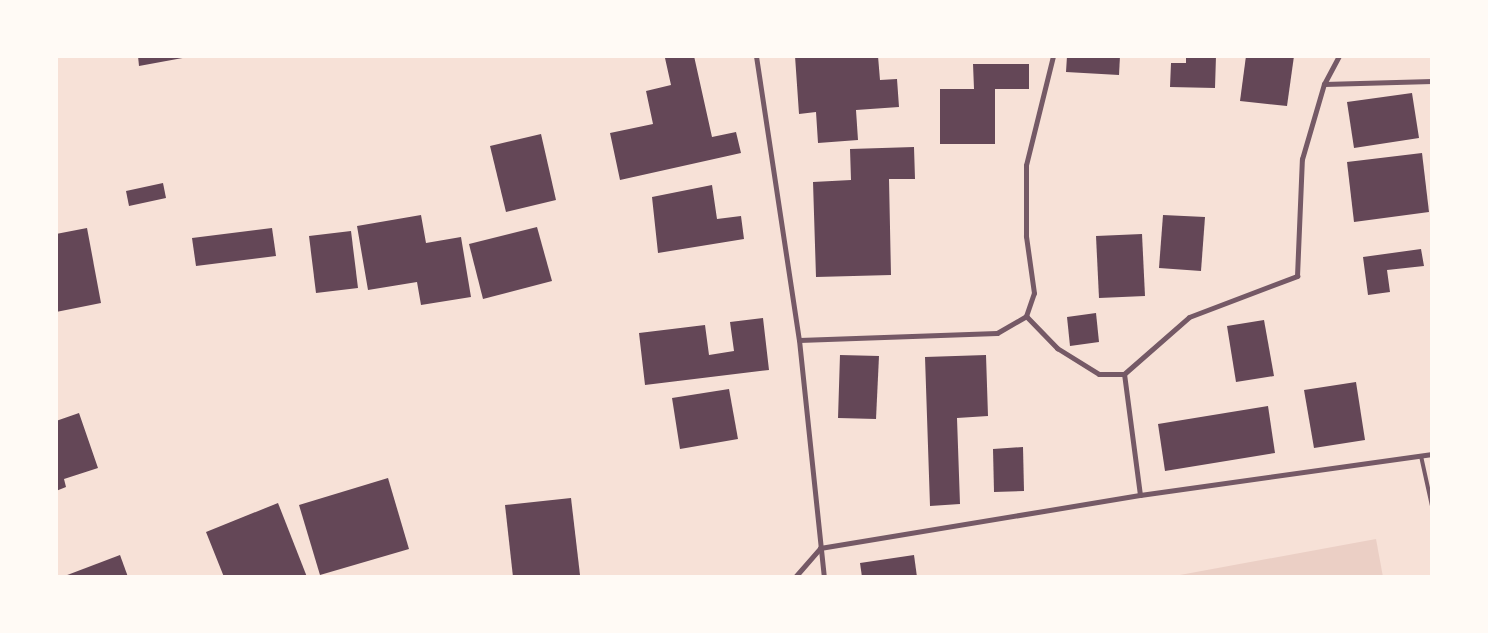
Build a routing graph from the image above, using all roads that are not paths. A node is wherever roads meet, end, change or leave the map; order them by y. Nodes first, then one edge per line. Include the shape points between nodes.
1 (756, 56) edge
2 (1053, 56) edge
3 (1339, 56) edge
4 (1432, 81) edge
5 (1324, 84) junction
6 (1026, 316) junction
7 (799, 340) junction
8 (1124, 374) junction
9 (1432, 454) edge
10 (1420, 456) junction
11 (1140, 495) junction
12 (1432, 506) edge
13 (820, 548) junction
14 (795, 577) edge
15 (824, 577) edge

1 - 7 street
2 - 6 street via 1026,165 1026,236 1034,294
3 - 5 street
4 - 5 street
5 - 8 street via 1302,159 1298,276 1189,317
6 - 7 street via 997,333
6 - 8 street via 1057,348 1098,374
7 - 13 street
8 - 11 street
9 - 10 street
10 - 11 street
10 - 12 lane
11 - 13 street
13 - 14 street
13 - 15 street

